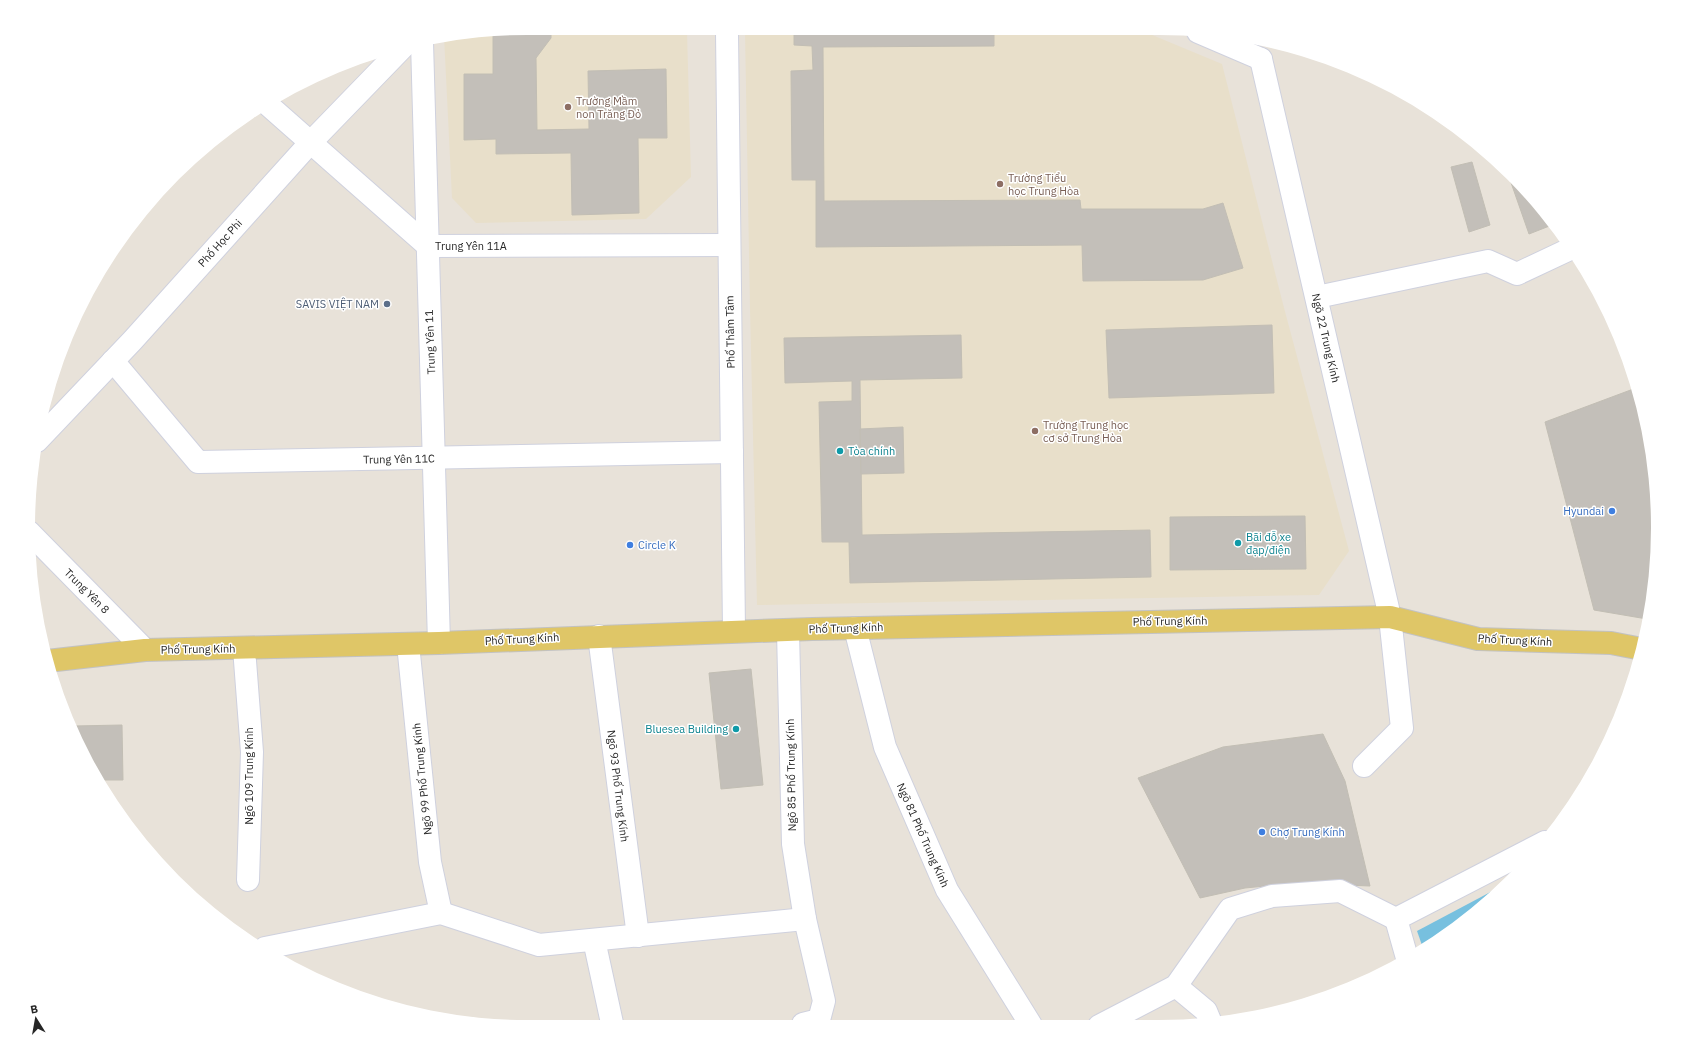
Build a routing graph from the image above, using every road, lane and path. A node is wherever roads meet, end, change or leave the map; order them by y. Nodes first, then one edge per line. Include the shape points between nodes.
1 (727, 35) edge
2 (1221, 39) edge
3 (422, 46) edge
4 (1266, 52) edge
5 (397, 53) edge
6 (271, 107) edge
7 (310, 143) junction
8 (729, 245) junction
9 (428, 246) junction
10 (1566, 251) edge
11 (1317, 297) junction
12 (112, 361) junction
13 (44, 433) edge
14 (732, 452) junction
15 (434, 458) junction
16 (35, 538) edge
17 (1390, 617) junction
18 (855, 628) junction
19 (734, 631) junction
20 (788, 631) junction
21 (599, 636) junction
22 (439, 643) junction
23 (408, 644) junction
24 (244, 648) junction
25 (1636, 648) edge
26 (146, 650) junction
27 (54, 660) edge
28 (1364, 766) dead end
29 (1531, 850) edge
30 (248, 880) dead end
31 (441, 913) junction
32 (804, 919) junction
33 (1396, 919) junction
34 (638, 936) junction
35 (594, 940) junction
36 (270, 947) edge
37 (1406, 954) edge
38 (1176, 986) junction
39 (1209, 1017) edge
40 (611, 1020) edge
41 (819, 1020) edge
42 (1028, 1020) edge
43 (1111, 1020) edge

1 - 8 street, Phố Thâm Tâm
2 - 4 street
3 - 9 street, Trung Yên 11
4 - 11 street, Ngõ 22 Trung Kính
5 - 7 street, Phố Học Phi
6 - 7 street, Trung Yên 11A
7 - 9 street, Trung Yên 11A
7 - 12 street, Phố Học Phi
8 - 9 street, Trung Yên 11A
8 - 14 street, Phố Thâm Tâm
9 - 15 street, Trung Yên 11
10 - 11 street via 1517,274 1488,261
11 - 17 street, Ngõ 22 Trung Kính
12 - 13 street, Phố Học Phi
12 - 15 street, Trung Yên 11C via 198,462
14 - 15 street, Trung Yên 11C
14 - 19 street, Phố Thâm Tâm
15 - 22 street, Trung Yên 11
16 - 26 street, Trung Yên 8
17 - 18 main road, Phố Trung Kính
17 - 25 main road, Phố Trung Kính via 1478,640 1610,643
17 - 28 street, Ngõ 22 Trung Kính via 1402,728
18 - 20 main road, Phố Trung Kính
18 - 42 street, Ngõ 81 Phố Trung Kính via 885,748 947,890
19 - 20 main road, Phố Trung Kính
19 - 21 main road, Phố Trung Kính
20 - 32 street, Ngõ 85 Phố Trung Kính via 793,844
21 - 22 main road, Phố Trung Kính
21 - 34 street, Ngõ 93 Phố Trung Kính
22 - 23 main road, Phố Trung Kính
23 - 24 main road, Phố Trung Kính
23 - 31 street, Ngõ 99 Phố Trung Kính via 430,862
24 - 26 main road, Phố Trung Kính
24 - 30 street, Ngõ 109 Trung Kính via 252,752
26 - 27 main road, Phố Trung Kính
29 - 33 street
31 - 35 street via 539,946
31 - 36 street
32 - 34 street
32 - 41 street, Ngõ 85 Phố Trung Kính via 824,1001
33 - 37 street
33 - 38 street via 1340,891 1272,896 1230,909
34 - 35 street
35 - 40 street
38 - 39 street via 1206,1011
38 - 43 street

